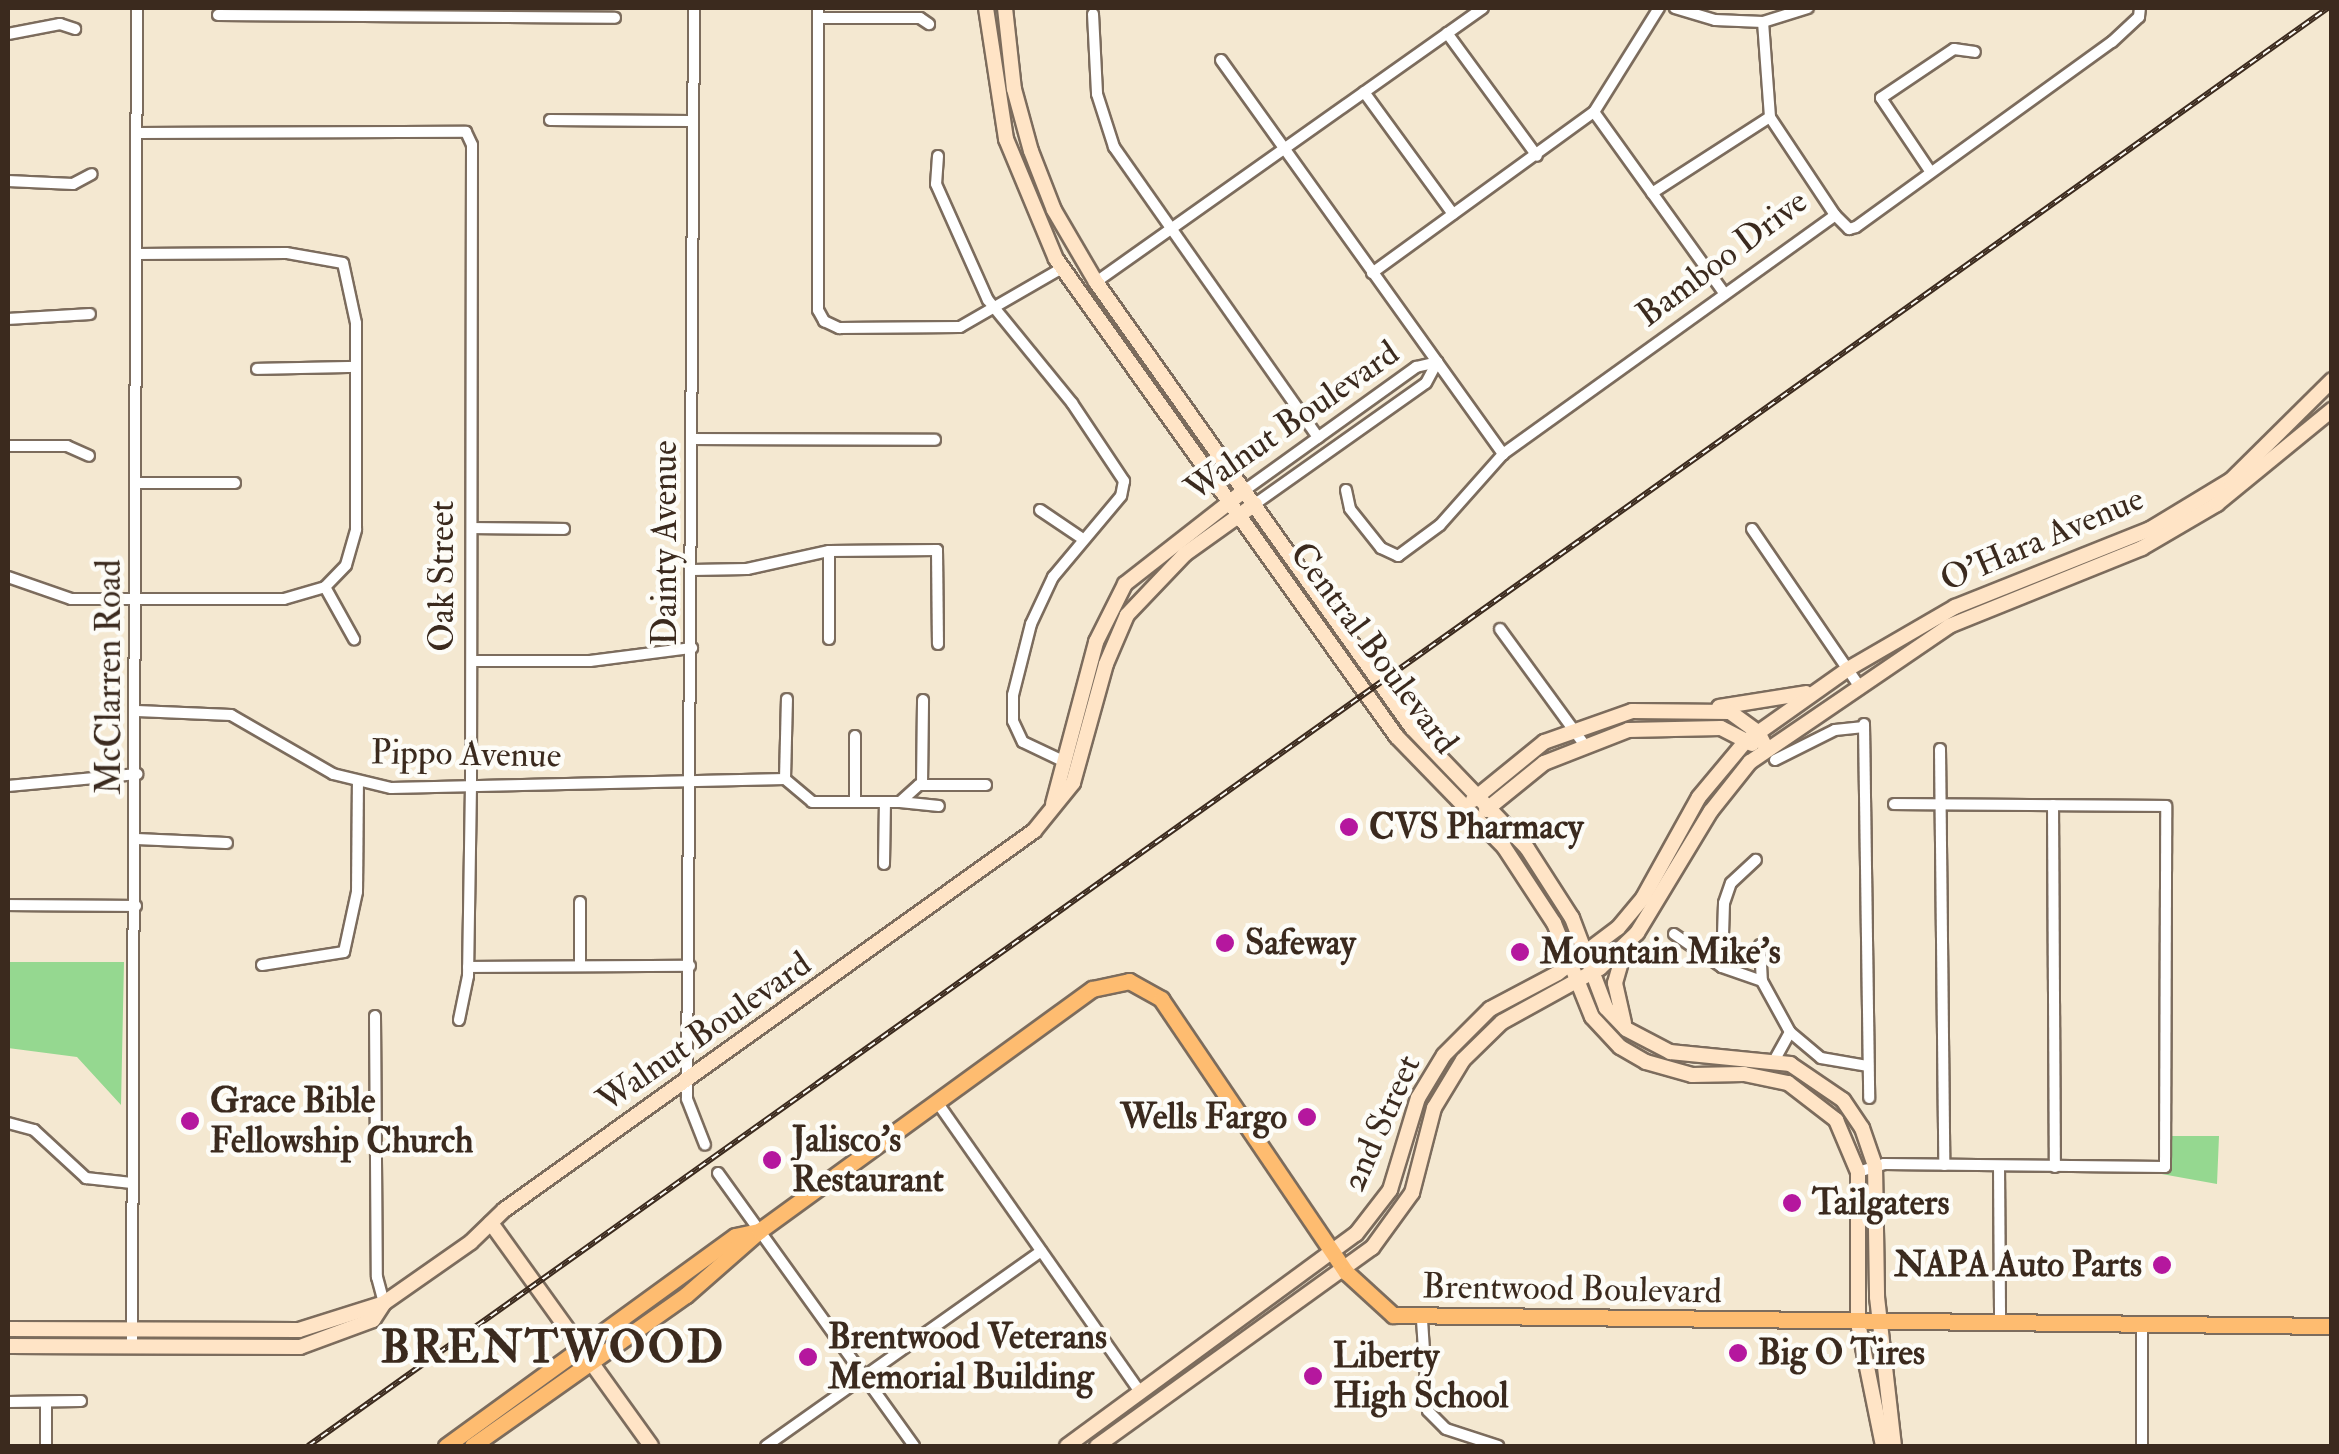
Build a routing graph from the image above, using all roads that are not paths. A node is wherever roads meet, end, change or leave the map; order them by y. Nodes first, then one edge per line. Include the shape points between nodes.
1 (137, 8) edge
2 (694, 8) edge
3 (986, 8) edge
4 (1005, 8) edge
5 (1484, 8) edge
6 (1659, 8) edge
7 (1675, 8) edge
8 (1808, 8) edge
9 (2140, 8) edge
10 (429, 13) edge
11 (818, 13) edge
12 (1093, 14) dead end
13 (218, 15) dead end
14 (615, 18) dead end
15 (1763, 22) junction
16 (929, 24) dead end
17 (75, 29) dead end
18 (1447, 33) junction
19 (8, 34) edge
20 (1975, 52) dead end
21 (1222, 60) dead end
22 (1364, 92) junction
23 (1594, 112) junction
24 (1770, 117) junction
25 (550, 120) dead end
26 (692, 122) junction
27 (138, 133) junction
28 (1283, 150) junction
29 (938, 156) dead end
30 (1537, 156) junction
31 (1930, 172) junction
32 (92, 174) dead end
33 (8, 181) edge
34 (1652, 193) junction
35 (1453, 214) junction
36 (1835, 215) junction
37 (1170, 229) junction
38 (138, 254) junction
39 (1062, 268) junction
40 (1372, 273) junction
41 (1096, 282) junction
42 (1724, 293) junction
43 (995, 309) junction
44 (90, 314) dead end
45 (8, 319) edge
46 (1437, 362) junction
47 (355, 367) junction
48 (257, 369) dead end
49 (2332, 380) edge
50 (2332, 410) edge
51 (1318, 436) junction
52 (692, 438) junction
53 (935, 440) dead end
54 (8, 446) edge
55 (1503, 454) junction
56 (90, 456) dead end
57 (137, 483) junction
58 (235, 483) dead end
59 (1245, 490) junction
60 (1346, 490) dead end
61 (1228, 502) junction
62 (1255, 504) junction
63 (1040, 510) dead end
64 (1238, 516) junction
65 (472, 528) junction
66 (564, 529) dead end
67 (1752, 529) dead end
68 (1080, 537) junction
69 (829, 551) junction
70 (692, 570) junction
71 (8, 577) edge
72 (325, 588) junction
73 (138, 600) junction
74 (1500, 630) dead end
75 (354, 639) dead end
76 (829, 639) dead end
77 (938, 644) dead end
78 (692, 648) junction
79 (472, 661) junction
80 (1848, 669) junction
81 (1857, 684) junction
82 (1816, 690) junction
83 (786, 700) dead end
84 (923, 700) dead end
85 (1712, 708) junction
86 (138, 711) junction
87 (1572, 728) junction
88 (1758, 732) junction
89 (856, 736) dead end
90 (1744, 742) junction
91 (1584, 744) junction
92 (1940, 750) dead end
93 (1771, 755) junction
94 (1063, 761) junction
95 (137, 774) junction
96 (786, 779) junction
97 (358, 782) junction
98 (692, 784) junction
99 (472, 785) junction
100 (922, 785) junction
101 (986, 785) dead end
102 (8, 786) edge
103 (1479, 796) junction
104 (855, 802) junction
105 (885, 802) junction
106 (900, 802) junction
107 (1053, 804) junction
108 (1894, 804) dead end
109 (1940, 804) junction
110 (2053, 805) junction
111 (939, 806) dead end
112 (1491, 806) junction
113 (1471, 811) junction
114 (136, 839) junction
115 (227, 843) dead end
116 (1756, 860) dead end
117 (884, 864) dead end
118 (580, 902) dead end
119 (8, 906) edge
120 (136, 906) junction
121 (1674, 934) dead end
122 (1628, 941) junction
123 (1760, 945) dead end
124 (1585, 954) junction
125 (262, 964) dead end
126 (1570, 964) junction
127 (580, 966) junction
128 (690, 966) junction
129 (1722, 966) junction
130 (468, 967) junction
131 (1590, 974) junction
132 (1762, 982) junction
133 (1575, 983) junction
134 (375, 1016) dead end
135 (458, 1020) dead end
136 (1626, 1029) junction
137 (1790, 1032) junction
138 (1774, 1061) junction
139 (1868, 1066) junction
140 (689, 1078) junction
141 (1870, 1098) dead end
142 (937, 1102) junction
143 (8, 1123) edge
144 (705, 1145) dead end
145 (1944, 1165) junction
146 (1875, 1166) junction
147 (1998, 1167) junction
148 (2055, 1168) junction
149 (718, 1172) dead end
150 (1858, 1172) junction
151 (132, 1183) junction
152 (491, 1223) junction
153 (759, 1231) junction
154 (1041, 1251) junction
155 (1334, 1254) junction
156 (1346, 1272) junction
157 (384, 1303) junction
158 (1422, 1320) junction
159 (1858, 1323) junction
160 (1880, 1323) junction
161 (2000, 1324) junction
162 (2142, 1324) junction
163 (2332, 1326) edge
164 (8, 1329) edge
165 (132, 1330) junction
166 (8, 1346) edge
167 (132, 1346) junction
168 (587, 1355) junction
169 (865, 1376) junction
170 (1141, 1393) junction
171 (8, 1402) edge
172 (46, 1402) junction
173 (82, 1402) dead end
174 (1092, 1428) junction
175 (46, 1446) edge
176 (446, 1446) edge
177 (472, 1446) edge
178 (651, 1446) edge
179 (766, 1446) edge
180 (914, 1446) edge
181 (1067, 1446) edge
182 (1080, 1446) edge
183 (1097, 1446) edge
184 (1498, 1446) edge
185 (1882, 1446) edge
186 (1894, 1446) edge
187 (2142, 1446) edge

1 - 27 street, McClarren Road
2 - 26 street, Dainty Avenue
3 - 39 street, Central Boulevard via 1006,138 1028,203
4 - 41 street, Central Boulevard via 1014,89 1031,150 1054,210
5 - 18 street
6 - 23 street
7 - 15 street via 1716,20
8 - 15 street
9 - 31 street via 2112,42
10 - 13 street
10 - 14 street
11 - 16 street via 920,18
11 - 43 street via 818,310 824,321 839,328 960,327
12 - 37 street via 1094,74 1108,136
15 - 24 street, Bamboo Drive
17 - 19 street via 60,24
18 - 22 street
18 - 30 street
20 - 31 street via 1954,49 1882,98
21 - 28 street
22 - 28 street
22 - 35 street
23 - 30 street
23 - 34 street
24 - 34 street
24 - 36 street, Bamboo Drive
25 - 26 street
26 - 52 street, Dainty Avenue
27 - 38 street, McClarren Road
27 - 65 street, Oak Street via 466,132 472,168
28 - 37 street
28 - 40 street
29 - 43 street via 936,184
30 - 35 street
31 - 36 street via 1856,227 1849,229
32 - 33 street via 73,184
34 - 42 street
35 - 40 street
36 - 42 street, Bamboo Drive
37 - 41 street
37 - 51 street
38 - 47 street via 286,253 343,263 356,323
38 - 57 street, McClarren Road
39 - 43 street
39 - 61 street, Central Boulevard
40 - 46 street
41 - 59 street, Central Boulevard
42 - 55 street, Bamboo Drive
43 - 68 street via 1122,476 1122,496
44 - 45 street
46 - 51 street, Walnut Boulevard via 1416,367
46 - 55 street
46 - 62 street, Walnut Boulevard via 1426,383
47 - 48 street
47 - 72 street via 356,529 346,565
49 - 80 street, O'Hara Avenue via 2231,480 2150,529 1955,607
50 - 81 street, O'Hara Avenue via 2217,504 2142,548 1949,626
51 - 59 street, Walnut Boulevard
52 - 53 street
52 - 70 street, Dainty Avenue
54 - 56 street via 68,446
55 - 60 street, Bamboo Drive via 1440,525 1398,556 1381,548 1360,522
57 - 58 street
57 - 73 street, McClarren Road
59 - 61 street, Walnut Boulevard
59 - 62 street, Central Boulevard
61 - 64 street, Central Boulevard
61 - 94 street, Walnut Boulevard via 1125,584 1096,642
62 - 64 street, Walnut Boulevard
62 - 103 street, Central Boulevard via 1412,728
63 - 68 street
64 - 107 street, Walnut Boulevard via 1155,580 1126,615 1073,784
64 - 113 street, Central Boulevard via 1397,738
65 - 66 street
65 - 79 street, Oak Street
67 - 80 street
68 - 94 street via 1031,624 1012,704 1024,742
69 - 70 street via 747,568
69 - 76 street
69 - 77 street via 938,550
70 - 78 street, Dainty Avenue
71 - 73 street via 71,599
72 - 73 street via 284,598
72 - 75 street
73 - 86 street, McClarren Road
74 - 87 street
78 - 79 street via 590,661
78 - 98 street, Dainty Avenue
79 - 99 street, Oak Street
80 - 81 street
80 - 82 street, O'Hara Avenue
81 - 93 street, O'Hara Avenue
82 - 85 street
82 - 88 street, O'Hara Avenue
83 - 96 street
84 - 100 street
85 - 87 street via 1632,711
85 - 88 street
86 - 95 street, McClarren Road
86 - 97 street, Pippo Avenue via 231,715
87 - 91 street
87 - 103 street via 1544,742
88 - 90 street, O'Hara Avenue
88 - 93 street
89 - 104 street
90 - 91 street via 1722,728 1669,726
90 - 93 street
90 - 124 street, 2nd Street via 1698,797 1642,898
91 - 112 street via 1544,764
92 - 109 street
93 - 122 street, O'Hara Avenue via 1728,786 1656,908
93 - 139 street via 1834,730 1864,726
94 - 107 street, Walnut Boulevard
95 - 102 street
95 - 114 street, McClarren Road
96 - 98 street, Pippo Avenue
96 - 104 street via 812,802
97 - 99 street, Pippo Avenue via 391,788
97 - 125 street via 357,892 344,952
98 - 99 street, Pippo Avenue
98 - 128 street, Dainty Avenue
99 - 130 street, Oak Street
100 - 101 street
100 - 106 street
103 - 112 street, Central Boulevard
103 - 113 street
104 - 105 street
105 - 106 street
105 - 117 street
106 - 111 street
107 - 140 street, Walnut Boulevard via 1002,859
108 - 109 street
109 - 110 street
109 - 145 street
110 - 148 street
110 - 148 street via 2166,806 2165,1167
112 - 113 street
112 - 124 street, Central Boulevard via 1550,881
113 - 126 street, Central Boulevard via 1529,882
114 - 115 street
114 - 120 street, McClarren Road
116 - 129 street via 1730,883
118 - 127 street
119 - 120 street
120 - 151 street, McClarren Road
121 - 129 street
122 - 131 street, 2nd Street
122 - 136 street via 1615,983
123 - 132 street
124 - 126 street, 2nd Street
124 - 131 street, Central Boulevard
126 - 133 street, Central Boulevard
126 - 155 street, 2nd Street via 1509,995 1449,1048 1418,1098 1390,1190
127 - 128 street
127 - 130 street
128 - 140 street, Dainty Avenue
129 - 132 street
130 - 135 street, Oak Street
131 - 133 street, 2nd Street
131 - 136 street, Central Boulevard via 1606,1008
132 - 137 street
133 - 150 street, Central Boulevard via 1606,1034 1646,1062 1692,1075 1762,1076 1805,1092 1836,1120
133 - 156 street, 2nd Street via 1522,1008 1463,1060 1434,1108 1412,1194 1395,1222
134 - 157 street via 377,1277
136 - 138 street, Central Boulevard via 1670,1052
137 - 138 street
137 - 139 street via 1821,1058
138 - 146 street, Central Boulevard via 1819,1079 1843,1100
139 - 141 street
140 - 144 street, Dainty Avenue via 687,1099
140 - 152 street, Walnut Boulevard
142 - 153 main road, Brentwood Boulevard
142 - 154 street
142 - 155 main road, Brentwood Boulevard via 1092,989 1141,984 1161,999
143 - 151 street via 34,1130 86,1178
145 - 146 street
145 - 147 street
146 - 150 street
146 - 160 street
147 - 148 street
147 - 161 street
149 - 153 street
150 - 159 street
151 - 165 street, McClarren Road
152 - 157 street, Walnut Boulevard
152 - 168 street
153 - 168 main road, Brentwood Boulevard via 686,1295
153 - 169 street
154 - 169 street
154 - 170 street
155 - 156 main road, Brentwood Boulevard
155 - 170 street, 2nd Street
156 - 158 main road, Brentwood Boulevard via 1378,1306
156 - 183 street, 2nd Street
157 - 165 street, Walnut Boulevard via 299,1330
157 - 167 street, Walnut Boulevard via 373,1320 300,1346
158 - 159 main road, Brentwood Boulevard
158 - 184 street via 1428,1410 1446,1428
159 - 160 main road, Brentwood Boulevard
159 - 185 street
160 - 161 main road, Brentwood Boulevard
160 - 186 street
161 - 162 main road, Brentwood Boulevard
162 - 163 main road, Brentwood Boulevard
162 - 187 street
164 - 165 street, Walnut Boulevard
165 - 167 street, McClarren Road
166 - 167 street, Walnut Boulevard
168 - 176 main road, Brentwood Boulevard
168 - 177 main road, Brentwood Boulevard
168 - 178 street
169 - 179 street
169 - 180 street
170 - 174 street, 2nd Street
171 - 172 street
172 - 173 street
172 - 175 street
174 - 181 street, 2nd Street
174 - 182 street

